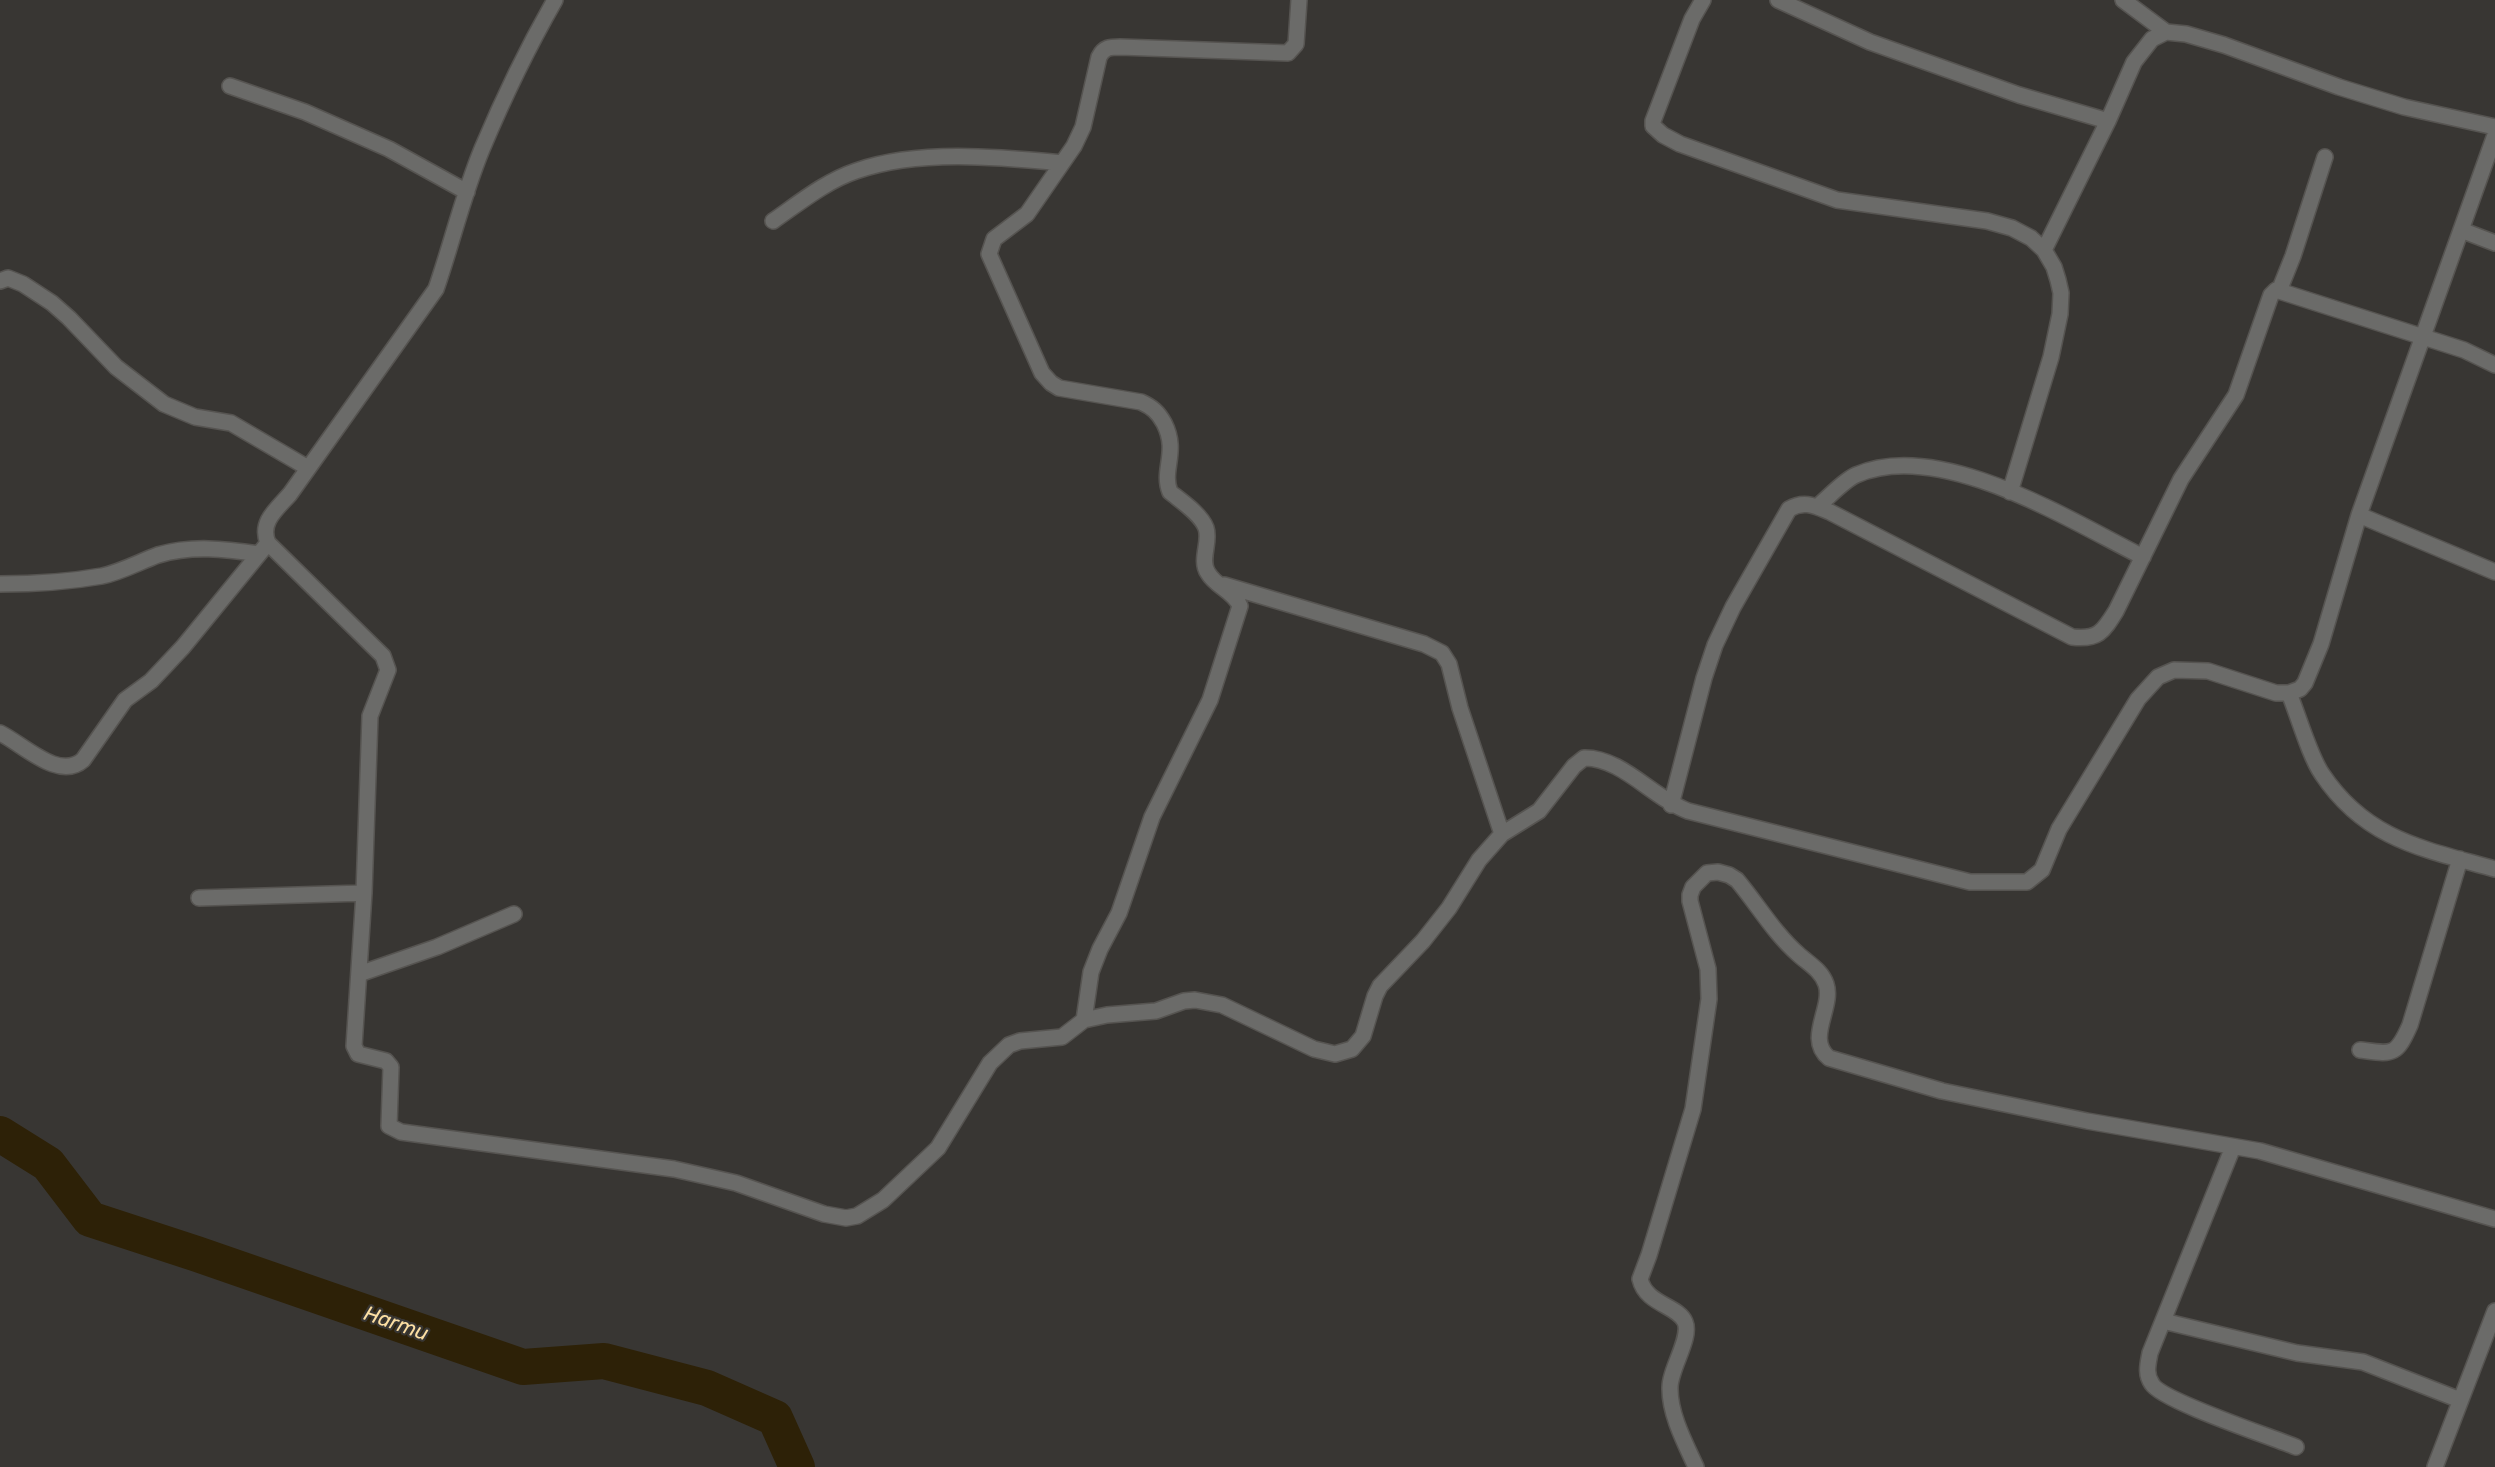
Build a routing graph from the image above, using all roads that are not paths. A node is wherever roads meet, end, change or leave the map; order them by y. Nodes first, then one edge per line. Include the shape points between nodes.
1 (555, 0) edge
2 (1299, 0) edge
3 (1703, 0) edge
4 (1778, 0) edge
5 (2123, 0) edge
6 (2166, 32) junction
7 (230, 86) dead end
8 (2108, 121) junction
9 (2495, 128) edge
10 (2495, 135) edge
11 (2325, 157) dead end
12 (1062, 163) junction
13 (467, 192) junction
14 (773, 221) dead end
15 (2461, 230) junction
16 (2495, 243) edge
17 (2044, 250) junction
18 (0, 281) edge
19 (2279, 291) junction
20 (2423, 337) junction
21 (2495, 365) edge
22 (308, 468) junction
23 (2010, 492) junction
24 (1818, 507) junction
25 (2359, 515) junction
26 (264, 548) junction
27 (2143, 557) junction
28 (2495, 572) edge
29 (1217, 583) junction
30 (0, 584) edge
31 (2289, 693) junction
32 (0, 733) edge
33 (1671, 805) junction
34 (1502, 834) junction
35 (2460, 859) junction
36 (2495, 870) edge
37 (364, 893) junction
38 (199, 898) dead end
39 (514, 914) dead end
40 (359, 974) junction
41 (1084, 1020) junction
42 (2360, 1050) dead end
43 (2233, 1146) junction
44 (2495, 1219) edge
45 (2495, 1311) edge
46 (2163, 1321) junction
47 (2488, 1350) edge
48 (2460, 1400) junction
49 (2296, 1447) dead end
50 (1696, 1467) edge
51 (2435, 1467) edge

1 - 13 street via 482,150
2 - 12 street via 1296,44 1288,53 1106,48 1099,57 1083,127
3 - 17 street via 1653,122 1663,135 1837,200 1987,221 2012,228
4 - 8 street via 1870,42 2019,95
5 - 6 street
6 - 8 street via 2152,39 2134,62
6 - 9 street via 2224,45 2404,107
7 - 13 street via 305,112 389,149
8 - 17 street
10 - 15 street
11 - 19 street
12 - 14 street via 996,156 903,160 856,171
12 - 29 street via 1027,214 994,239 989,254 1042,373 1051,383 1059,388 1141,402 1160,415 1172,444 1170,492 1206,526 1204,565
13 - 22 street via 431,298
15 - 16 street
15 - 20 street
17 - 23 street via 2058,280 2060,314
18 - 22 street via 8,278 37,292 69,318 116,367 164,404 195,417 231,423
19 - 20 street
19 - 27 street via 2271,295 2236,395 2181,479
20 - 21 street
20 - 25 street
22 - 26 street via 270,516
23 - 24 street via 1935,467 1880,468 1855,475
23 - 27 street
24 - 27 street via 2072,637 2097,636 2106,627
24 - 33 street via 1803,503 1789,509 1733,607 1704,678
25 - 28 street
25 - 31 street via 2310,674 2300,689
26 - 30 street via 184,550 102,576
26 - 32 street via 183,647 151,681 125,700 77,766 60,768
26 - 37 street via 382,656 388,670 370,716
29 - 34 street via 1424,644 1442,653 1449,664
29 - 41 street via 1238,602 1236,621 1210,700 1152,817 1119,913 1091,972
31 - 33 street via 2276,693 2208,671 2174,670 2157,677 2138,699 2059,829 2042,870 2027,882 1970,882
31 - 35 street via 2321,773 2349,808 2378,830
33 - 34 street via 1610,764 1584,758 1539,812
34 - 41 street via 1479,860 1423,941 1380,986 1364,1036 1352,1049 1335,1054 1314,1049 1228,1008 1204,1001 1184,1001 1156,1011
35 - 36 street
35 - 42 street via 2402,1044 2384,1053
37 - 38 street
37 - 40 street
39 - 40 street
40 - 41 street via 355,1050 386,1061 391,1067 391,1128 674,1169 736,1183 846,1218 866,1212 883,1200 938,1148 1000,1052 1020,1041 1062,1036
43 - 44 street
43 - 46 street
43 - 50 street via 1942,1091 1829,1058 1819,1043 1827,990 1823,976 1780,936 1737,880 1718,872 1707,873 1693,887 1690,901 1708,969 1709,999 1693,1109 1640,1279 1650,1297 1685,1322 1686,1333 1670,1388 1676,1417
45 - 47 street
46 - 48 street via 2297,1353 2363,1362
46 - 49 street via 2150,1353 2148,1376 2153,1386 2172,1399
47 - 48 street
48 - 51 street

